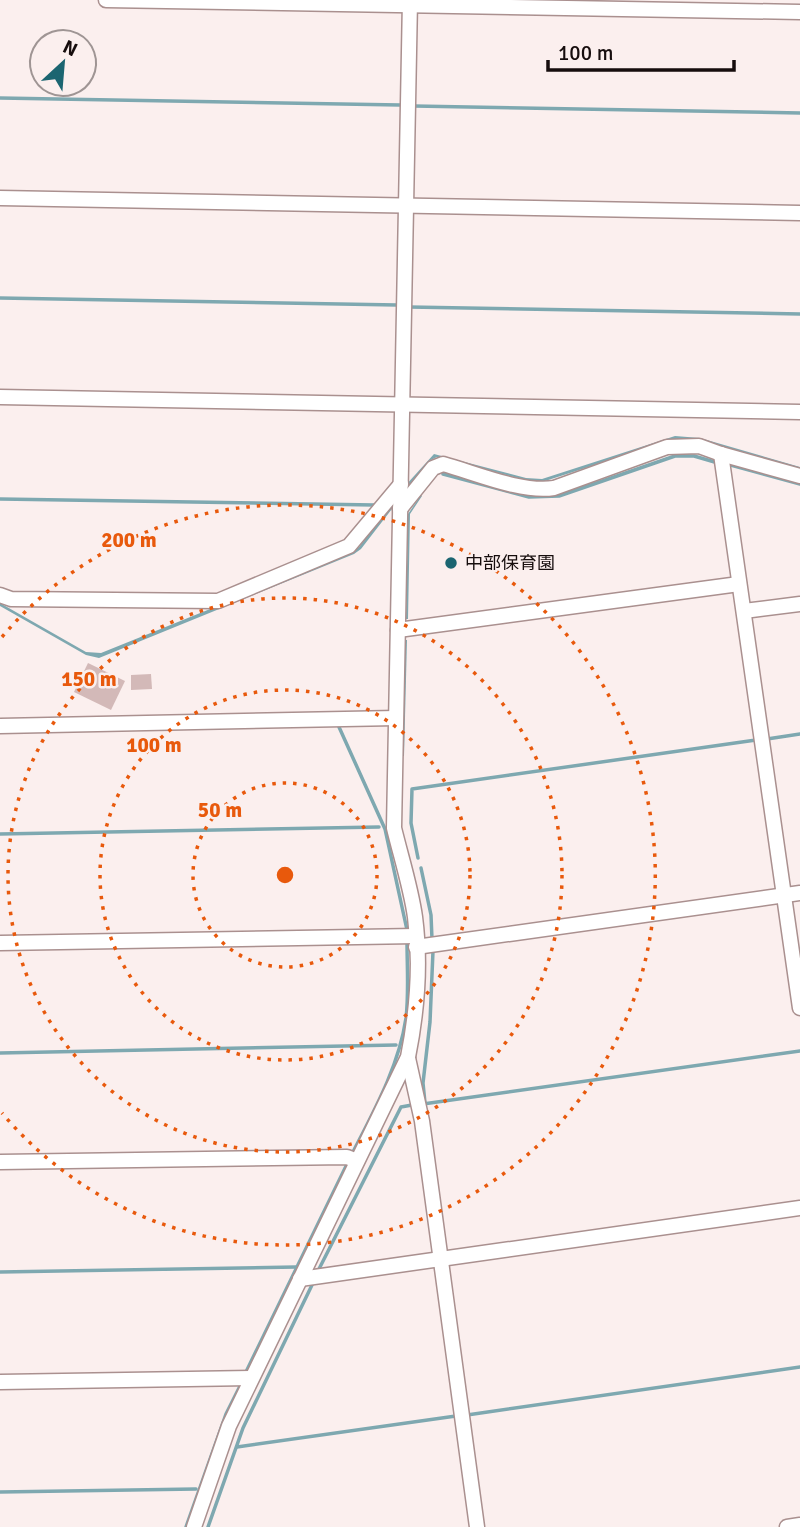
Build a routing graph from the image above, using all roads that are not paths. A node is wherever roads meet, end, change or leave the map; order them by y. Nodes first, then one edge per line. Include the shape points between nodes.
1 (106, 0) edge
2 (410, 2) edge
3 (800, 12) edge
4 (0, 198) edge
5 (406, 205) junction
6 (800, 213) edge
7 (0, 397) edge
8 (401, 404) junction
9 (800, 412) edge
10 (721, 454) junction
11 (800, 476) edge
12 (401, 496) junction
13 (739, 584) junction
14 (0, 595) edge
15 (800, 604) edge
16 (744, 611) junction
17 (398, 630) junction
18 (396, 718) junction
19 (0, 726) edge
20 (800, 893) edge
21 (784, 895) junction
22 (416, 942) junction
23 (0, 943) edge
24 (800, 1007) edge
25 (408, 1057) junction
26 (357, 1161) junction
27 (0, 1162) edge
28 (800, 1208) edge
29 (440, 1259) junction
30 (300, 1279) junction
31 (251, 1378) junction
32 (0, 1382) edge
33 (800, 1525) edge
34 (194, 1527) edge
35 (477, 1527) edge
36 (787, 1527) edge

1 - 2 street
2 - 3 street
2 - 5 street
4 - 5 street
5 - 6 street
5 - 8 street
7 - 8 street
8 - 9 street
8 - 12 street
10 - 11 street
10 - 12 street via 699,446 676,445 544,490 440,464
10 - 13 street
12 - 14 street via 349,546 218,601
12 - 17 street
13 - 16 street
13 - 17 street
15 - 16 street
16 - 21 street
17 - 18 street
18 - 19 street
18 - 22 street via 394,828
20 - 21 street
21 - 22 street
21 - 24 street
22 - 23 street
22 - 25 street via 416,1019
25 - 26 street
25 - 29 street via 422,1122
26 - 27 street via 347,1157
26 - 30 street
28 - 29 street
29 - 30 street
29 - 35 street
30 - 31 street
31 - 32 street
31 - 34 street
33 - 36 street

